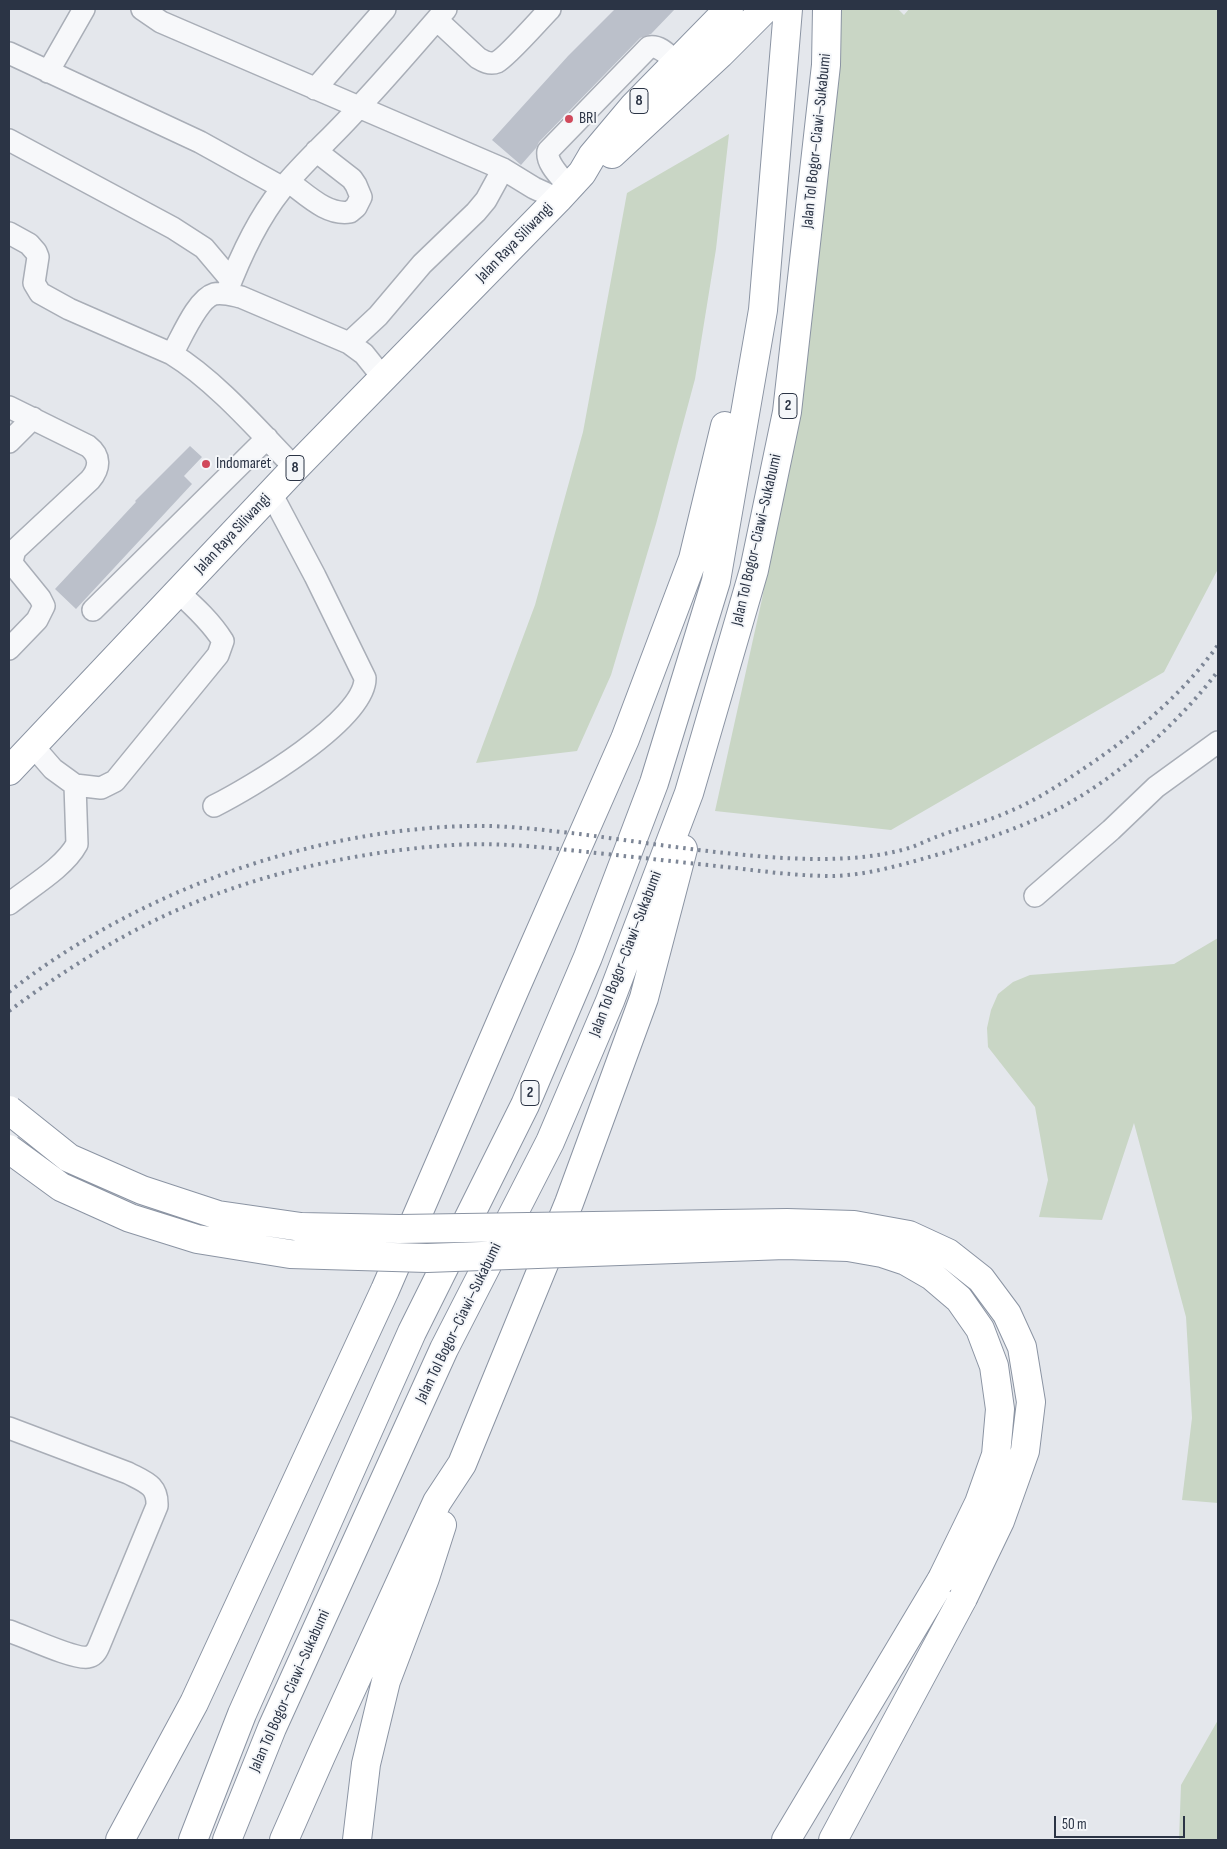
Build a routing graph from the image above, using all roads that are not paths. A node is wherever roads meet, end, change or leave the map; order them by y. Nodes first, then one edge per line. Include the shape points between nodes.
1 (84, 9) edge
2 (385, 9) edge
3 (550, 9) edge
4 (729, 9) edge
5 (765, 9) edge
6 (788, 9) edge
7 (827, 9) edge
8 (150, 11) edge
9 (441, 14) edge
10 (711, 45) junction
11 (9, 53) edge
12 (676, 62) junction
13 (48, 72) junction
14 (315, 89) junction
15 (359, 108) junction
16 (9, 140) edge
17 (316, 151) junction
18 (503, 169) junction
19 (286, 185) junction
20 (570, 186) junction
21 (9, 233) edge
22 (228, 287) junction
23 (763, 310) junction
24 (349, 343) junction
25 (172, 354) junction
26 (384, 378) junction
27 (9, 407) edge
28 (33, 418) junction
29 (266, 438) junction
30 (9, 442) edge
31 (295, 468) junction
32 (271, 493) junction
33 (178, 592) junction
34 (93, 610) dead end
35 (9, 649) edge
36 (1218, 742) edge
37 (33, 746) junction
38 (10, 772) edge
39 (75, 785) junction
40 (689, 793) junction
41 (214, 806) dead end
42 (1035, 896) dead end
43 (9, 904) edge
44 (9, 1110) edge
45 (9, 1149) edge
46 (9, 1428) edge
47 (462, 1464) junction
48 (9, 1631) edge
49 (126, 1834) edge
50 (193, 1840) edge
51 (227, 1840) edge
52 (284, 1840) edge
53 (358, 1840) edge
54 (786, 1840) edge
55 (833, 1840) edge

1 - 13 street
2 - 14 street
3 - 9 street via 506,55 491,63 478,58
4 - 10 highway, Jalan Raya Siliwangi / 8
5 - 10 highway, Jalan Raya Siliwangi / 8
6 - 23 highway, Jalan Tol Bogor–Ciawi–Sukabumi / 2
7 - 40 highway, Jalan Tol Bogor–Ciawi–Sukabumi / 2 via 826,65 787,412 754,570
8 - 14 street via 161,22
9 - 15 street
10 - 12 highway, Jalan Raya Siliwangi / 8
10 - 20 highway, Jalan Raya Siliwangi / 8 via 632,136
11 - 13 street
12 - 20 highway, Jalan Raya Siliwangi / 8 via 615,128
12 - 20 street via 660,48 649,47 548,151 550,164
13 - 19 street
14 - 15 street
15 - 17 street
15 - 18 street
16 - 22 street via 204,248
17 - 19 street
17 - 19 street via 356,185 361,197 356,207 350,212 335,212
18 - 20 street via 534,188
18 - 24 street via 476,212 422,264 378,316
19 - 22 street via 258,224
20 - 26 highway, Jalan Raya Siliwangi / 8
21 - 25 street via 29,244 36,252 34,283 40,293
22 - 24 street via 241,297
22 - 25 street via 206,298
23 - 49 highway via 744,334 737,352 728,413 693,559 625,739 385,1290 194,1704
23 - 50 highway, Jalan Tol Bogor–Ciawi–Sukabumi / 2 via 716,581 651,792 588,957 525,1105 408,1341 242,1714
24 - 26 street via 364,354
25 - 29 street via 193,368
26 - 31 highway, Jalan Raya Siliwangi / 8
27 - 28 street
28 - 30 street
28 - 35 street via 88,446 96,454 98,464 95,475 15,550 14,566 44,606 37,620
29 - 31 street
29 - 34 street
31 - 32 highway, Jalan Raya Siliwangi / 8
32 - 33 highway, Jalan Raya Siliwangi / 8
32 - 41 street via 316,576 365,684 354,706 335,727 286,762
33 - 37 highway, Jalan Raya Siliwangi / 8
33 - 39 street via 216,630 222,641 218,655 115,781 101,788
36 - 42 street via 1156,787
37 - 38 highway, Jalan Raya Siliwangi / 8
37 - 39 street via 53,769
39 - 43 street via 77,844 73,852
40 - 47 highway via 684,846 644,998 569,1203
40 - 51 highway, Jalan Tol Bogor–Ciawi–Sukabumi / 2 via 610,1001 550,1142 444,1349 272,1728
44 - 55 highway, bridge via 69,1158 142,1190 218,1215 320,1228 854,1225 909,1235 948,1253 981,1280 1007,1314 1022,1347 1031,1402 1025,1451 1000,1521 963,1598
45 - 54 highway, bridge via 61,1188 130,1218 197,1239 290,1254 426,1258 785,1245 848,1247 906,1261 932,1276 959,1300 980,1329 994,1366 1000,1409 996,1455 978,1503 942,1579
46 - 48 street via 128,1473 155,1490 157,1500 93,1656 76,1656
47 - 52 highway via 437,1502
47 - 53 highway via 425,1578 386,1682 366,1764

